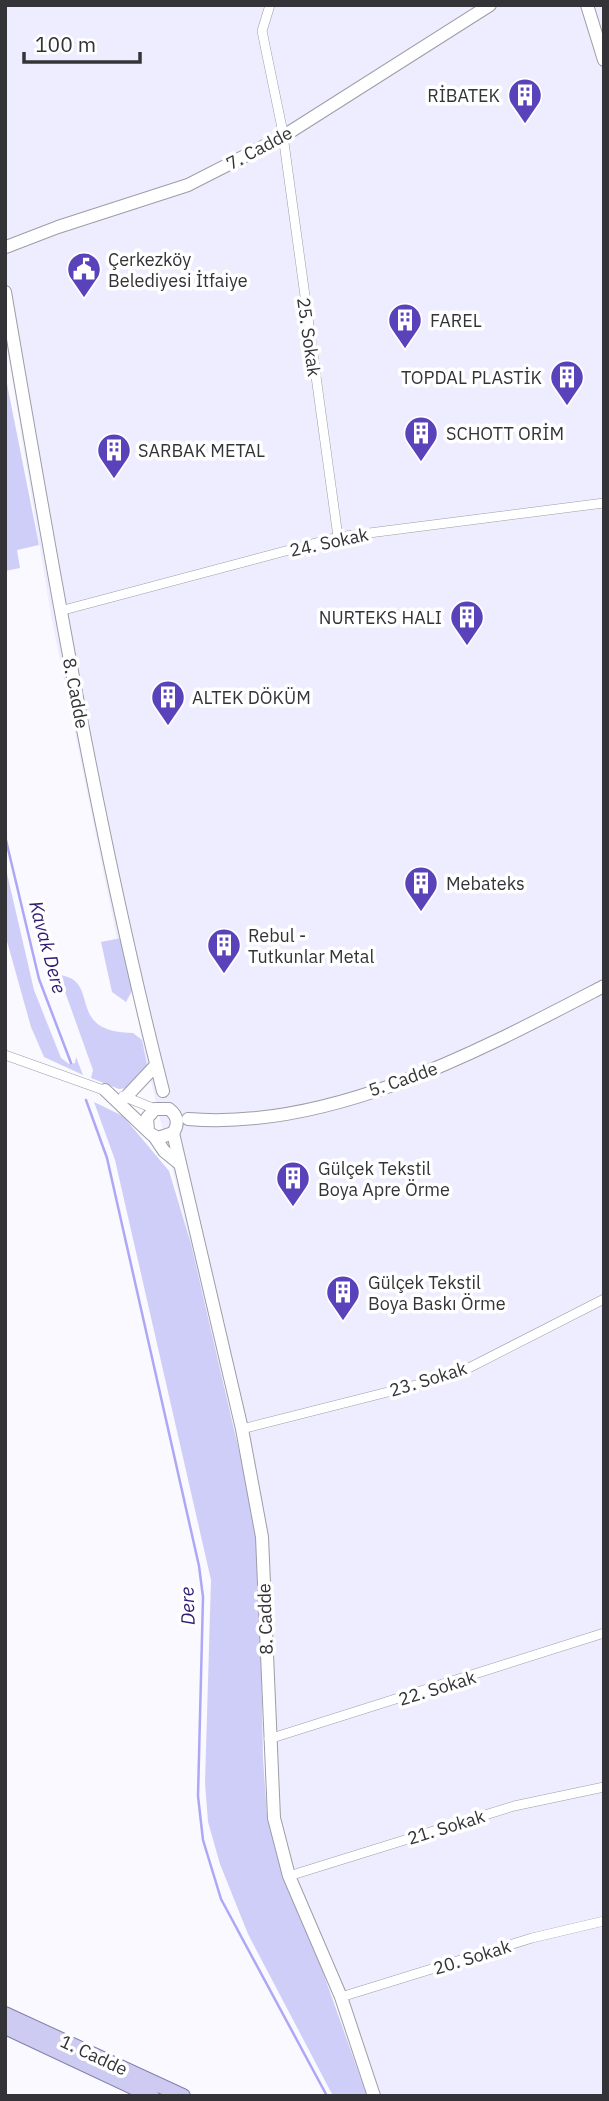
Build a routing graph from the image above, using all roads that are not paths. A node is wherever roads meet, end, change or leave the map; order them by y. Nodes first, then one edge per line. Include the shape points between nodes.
1 (270, 5) edge
2 (490, 5) edge
3 (587, 5) edge
4 (604, 60) edge
5 (282, 136) junction
6 (6, 251) edge
7 (5, 293) edge
8 (604, 503) edge
9 (338, 537) junction
10 (60, 611) junction
11 (604, 985) edge
12 (5, 1055) edge
13 (156, 1065) junction
14 (105, 1090) junction
15 (163, 1091) junction
16 (126, 1097) junction
17 (155, 1109) junction
18 (176, 1120) junction
19 (151, 1133) junction
20 (180, 1164) junction
21 (604, 1298) edge
22 (242, 1429) junction
23 (604, 1633) edge
24 (269, 1740) junction
25 (604, 1787) edge
26 (289, 1876) junction
27 (604, 1921) edge
28 (341, 1997) junction
29 (5, 2014) edge
30 (5, 2027) edge
31 (152, 2096) edge
32 (183, 2096) edge
33 (374, 2096) edge

1 - 5 street, 25. Sokak via 262,31
2 - 5 street, 7. Cadde
3 - 4 street
5 - 6 street, 7. Cadde via 188,184 58,226
5 - 9 street, 25. Sokak
7 - 10 street, 8. Cadde
8 - 9 street, 24. Sokak
9 - 10 street, 24. Sokak
10 - 13 street, 8. Cadde
11 - 18 street, 5. Cadde via 451,1062 370,1090 286,1116
12 - 14 street
13 - 15 street, 8. Cadde
13 - 16 street
14 - 16 street
14 - 19 street
15 - 17 street
15 - 18 street, 8. Cadde
16 - 17 street
17 - 18 street
17 - 19 street via 147,1118
18 - 19 street via 162,1138
18 - 20 street, 8. Cadde
19 - 20 street
20 - 22 street, 8. Cadde
21 - 22 street, 23. Sokak via 455,1375
22 - 24 street, 8. Cadde via 261,1537
23 - 24 street, 22. Sokak
24 - 26 street, 8. Cadde via 274,1818
25 - 26 street, 21. Sokak via 514,1806
26 - 28 street, 8. Cadde
27 - 28 street, 20. Sokak via 532,1938
28 - 33 street, 8. Cadde
29 - 32 main road, 1. Cadde
30 - 31 main road, 1. Cadde

